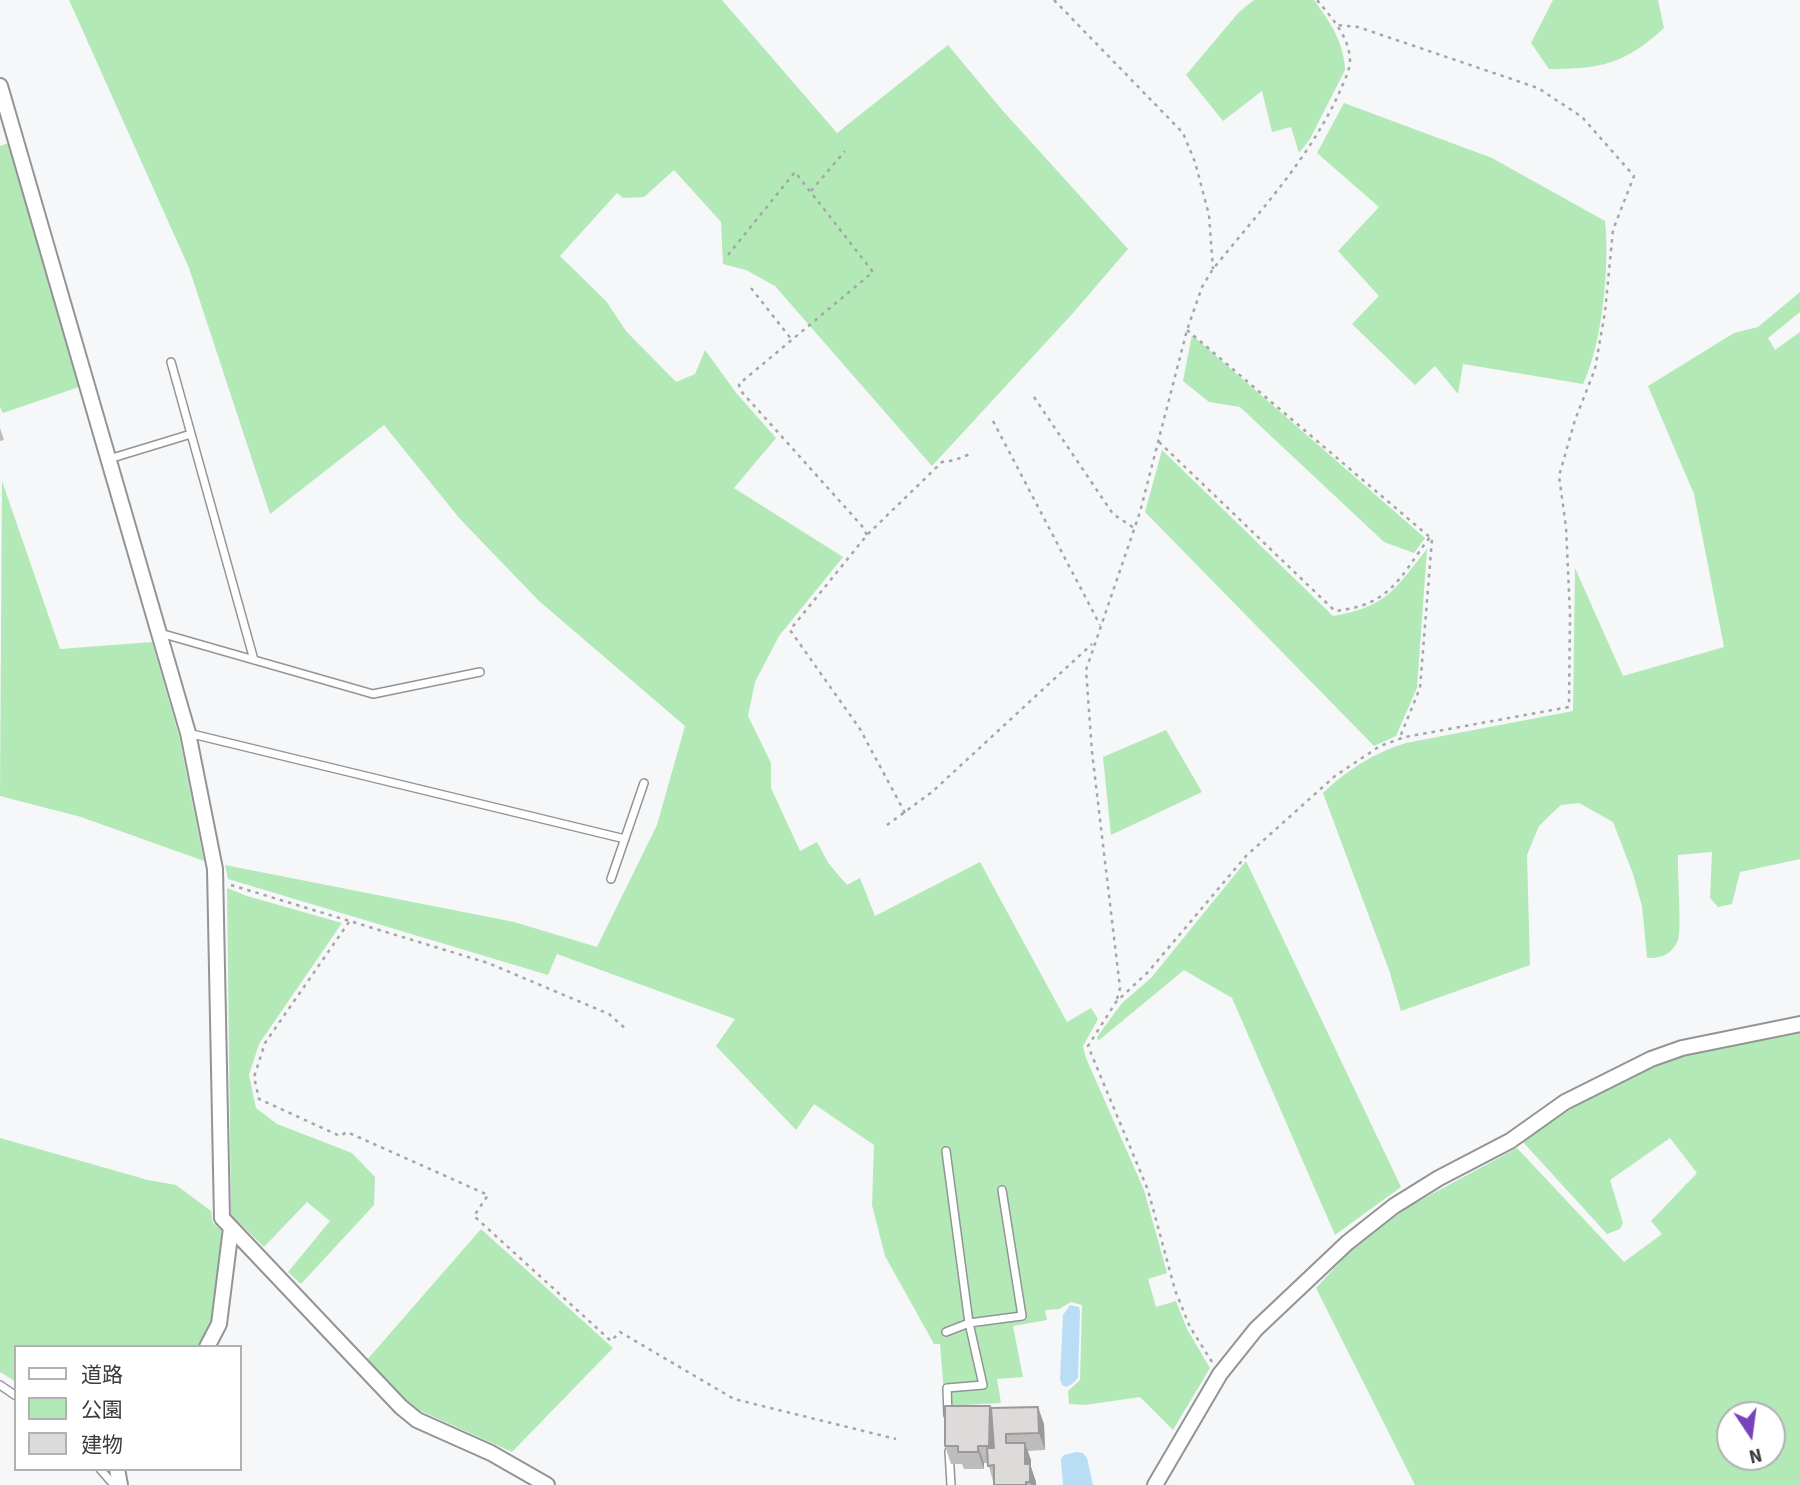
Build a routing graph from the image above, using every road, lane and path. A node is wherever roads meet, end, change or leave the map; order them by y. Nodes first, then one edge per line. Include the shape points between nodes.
1 (1054, 0) edge
2 (1317, 0) edge
3 (1337, 25) junction
4 (0, 86) edge
5 (845, 151) dead end
6 (811, 192) junction
7 (728, 255) dead end
8 (1213, 269) junction
9 (751, 288) dead end
10 (1187, 330) junction
11 (792, 340) junction
12 (171, 362) dead end
13 (1034, 397) dead end
14 (993, 421) dead end
15 (191, 434) junction
16 (1158, 441) junction
17 (970, 454) dead end
18 (109, 459) junction
19 (1134, 528) junction
20 (867, 536) junction
21 (1430, 537) junction
22 (1100, 625) junction
23 (160, 633) junction
24 (1094, 642) junction
25 (254, 660) junction
26 (480, 672) dead end
27 (188, 733) junction
28 (1399, 739) junction
29 (645, 783) dead end
30 (905, 813) junction
31 (887, 825) dead end
32 (625, 839) junction
33 (611, 879) dead end
34 (215, 880) junction
35 (349, 922) junction
36 (1116, 1002) junction
37 (1800, 1024) edge
38 (627, 1030) dead end
39 (946, 1151) dead end
40 (1002, 1191) dead end
41 (231, 1228) junction
42 (969, 1323) junction
43 (946, 1332) dead end
44 (208, 1345) edge
45 (1220, 1374) junction
46 (949, 1430) edge
47 (896, 1439) dead end
48 (949, 1444) edge
49 (102, 1471) edge
50 (114, 1485) edge
51 (547, 1485) edge
52 (951, 1485) edge
53 (1155, 1485) edge

1 - 8 path via 1183,133 1209,215
2 - 3 path
3 - 8 path via 1350,59 1331,110 1303,159
3 - 28 path via 1358,27 1538,88 1583,117 1634,176 1613,230 1595,369 1559,476 1570,614 1569,707
4 - 18 street
5 - 6 path
6 - 7 path via 795,172
6 - 11 path via 873,272
8 - 10 path
9 - 11 path
10 - 16 path
10 - 21 path
11 - 20 path via 739,384 740,390
12 - 15 lane
13 - 19 path via 1113,514
14 - 22 path
15 - 18 lane
15 - 25 lane
16 - 19 path
16 - 21 path via 1335,611 1359,608 1389,592
17 - 20 path via 943,462
18 - 23 street
19 - 22 path
20 - 30 path via 790,630 860,729
21 - 28 path via 1420,688
22 - 24 path
23 - 25 lane
23 - 27 street
24 - 30 path
24 - 36 path via 1086,670 1091,752 1120,988
25 - 26 lane via 373,694
27 - 32 lane
27 - 34 street
28 - 36 path via 1335,776 1246,856
29 - 32 lane
30 - 31 path
32 - 33 lane
34 - 35 path
34 - 41 street via 222,1218
35 - 38 path via 488,963 609,1014
35 - 47 path via 265,1043 254,1077 259,1099 340,1136 347,1132 488,1195 474,1216 611,1341 620,1332 734,1399
36 - 45 path via 1087,1046 1148,1190 1190,1327
37 - 45 street via 1682,1048 1651,1059 1566,1102 1510,1141 1439,1178 1347,1243 1256,1329
39 - 42 lane
40 - 42 lane via 1022,1316
41 - 44 street via 219,1324
41 - 51 street via 401,1407 417,1420 491,1453
42 - 43 lane
42 - 46 lane via 983,1385 947,1388
45 - 53 street
48 - 52 lane
49 - 50 lane

